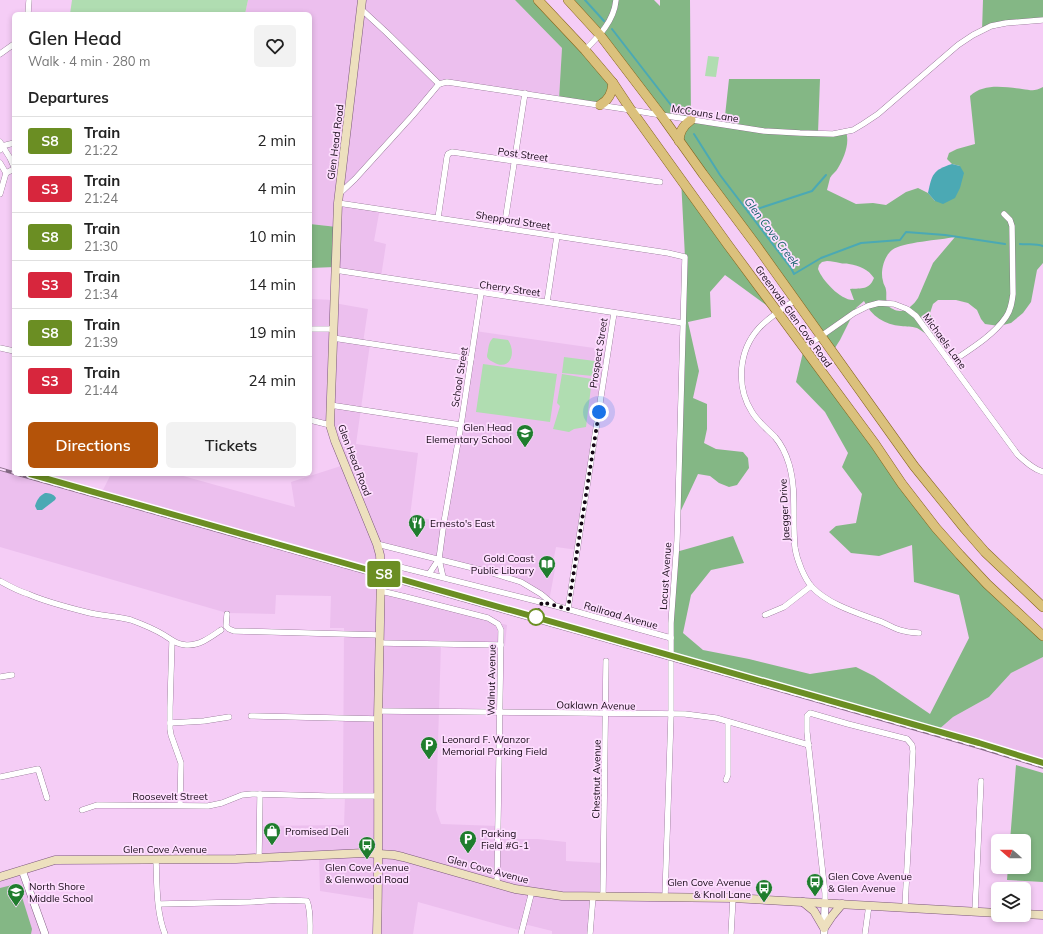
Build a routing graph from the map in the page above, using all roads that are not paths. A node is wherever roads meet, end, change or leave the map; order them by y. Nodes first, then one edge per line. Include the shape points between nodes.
1 (29, 0) edge
2 (362, 0) edge
3 (538, 0) edge
4 (568, 0) edge
5 (616, 0) edge
6 (361, 9) junction
7 (28, 12) edge
8 (1043, 20) edge
9 (600, 35) junction
10 (12, 45) edge
11 (585, 50) junction
12 (0, 54) edge
13 (613, 83) junction
14 (439, 84) junction
15 (525, 94) junction
16 (600, 105) junction
17 (631, 110) junction
18 (661, 115) junction
19 (691, 120) junction
20 (679, 141) junction
21 (12, 143) edge
22 (1, 146) edge
23 (514, 162) junction
24 (0, 163) edge
25 (12, 165) edge
26 (12, 169) edge
27 (6, 173) junction
28 (660, 182) dead end
29 (0, 194) edge
30 (339, 194) junction
31 (338, 203) junction
32 (1004, 214) dead end
33 (438, 218) junction
34 (504, 228) junction
35 (557, 236) junction
36 (685, 257) joint
37 (335, 270) junction
38 (481, 292) junction
39 (795, 300) junction
40 (547, 302) junction
41 (614, 312) junction
42 (778, 313) junction
43 (683, 323) junction
44 (312, 329) edge
45 (334, 334) junction
46 (822, 336) junction
47 (0, 348) edge
48 (804, 348) junction
49 (12, 351) edge
50 (471, 359) junction
51 (950, 363) junction
52 (330, 405) junction
53 (312, 420) edge
54 (330, 425) junction
55 (461, 425) junction
56 (1043, 472) edge
57 (377, 544) junction
58 (439, 559) junction
59 (380, 562) junction
60 (429, 574) junction
61 (443, 578) junction
62 (0, 581) edge
63 (811, 586) junction
64 (381, 591) junction
65 (556, 606) junction
66 (1043, 607) edge
67 (568, 609) junction
68 (227, 614) dead end
69 (765, 615) dead end
70 (221, 630) dead end
71 (919, 633) dead end
72 (1043, 636) edge
73 (671, 638) junction
74 (380, 639) junction
75 (172, 642) junction
76 (501, 646) junction
77 (606, 661) dead end
78 (12, 674) dead end
79 (0, 677) edge
80 (500, 712) junction
81 (606, 714) junction
82 (378, 715) junction
83 (671, 715) junction
84 (229, 716) dead end
85 (251, 716) dead end
86 (728, 722) junction
87 (170, 723) junction
88 (809, 745) junction
89 (0, 777) edge
90 (726, 780) dead end
91 (981, 781) dead end
92 (260, 794) junction
93 (378, 796) junction
94 (47, 798) dead end
95 (180, 805) junction
96 (82, 810) dead end
97 (378, 854) junction
98 (259, 857) junction
99 (156, 859) junction
100 (22, 870) junction
101 (0, 877) edge
102 (497, 884) junction
103 (532, 891) junction
104 (593, 896) junction
105 (603, 896) junction
106 (665, 897) junction
107 (733, 898) junction
108 (803, 902) junction
109 (159, 904) junction
110 (825, 904) junction
111 (842, 904) junction
112 (869, 905) junction
113 (905, 907) junction
114 (975, 911) junction
115 (991, 912) edge
116 (1031, 914) edge
117 (1043, 915) edge
118 (824, 931) edge
119 (44, 934) edge
120 (165, 934) edge
121 (310, 934) edge
122 (377, 934) edge
123 (521, 934) edge
124 (590, 934) edge
125 (731, 934) edge
126 (865, 934) edge

1 - 7 street
2 - 6 main road, Glen Head Road
3 - 11 main road, Greenvale Glen Cove Road
4 - 9 main road, Greenvale Glen Cove Road
5 - 9 street via 610,20
6 - 14 street
6 - 30 main road, Glen Head Road
8 - 19 street, McCouns Lane via 991,26 973,35 878,114 846,132 818,134 764,131
9 - 11 street
9 - 18 main road, Greenvale Glen Cove Road
10 - 12 street
11 - 13 main road, Greenvale Glen Cove Road
13 - 16 main road via 609,97
13 - 17 main road, Greenvale Glen Cove Road
14 - 15 street, McCouns Lane via 447,82
14 - 30 street via 409,120
15 - 16 street, McCouns Lane
15 - 23 street
16 - 17 street, McCouns Lane
17 - 18 street, McCouns Lane
17 - 42 main road, Greenvale Glen Cove Road
18 - 19 street, McCouns Lane
18 - 20 main road, Greenvale Glen Cove Road
19 - 20 main road via 684,125
20 - 39 main road, Greenvale Glen Cove Road
21 - 22 street
22 - 25 street
23 - 28 street, Post Street
23 - 33 street, Post Street via 452,152 448,154
23 - 34 street
24 - 27 street
26 - 27 street
27 - 29 street
30 - 31 main road, Glen Head Road
31 - 33 street, Sheppard Street
31 - 37 main road, Glen Head Road
32 - 51 street via 1012,226 1012,304 999,326
33 - 34 street, Sheppard Street
34 - 35 street, Sheppard Street
35 - 36 street, Sheppard Street
35 - 40 street
36 - 43 street, Locust Avenue
37 - 38 street, Cherry Street
37 - 45 main road, Glen Head Road
38 - 40 street, Cherry Street
38 - 50 street, School Street
39 - 42 street, Jaegger Drive
39 - 46 main road, Greenvale Glen Cove Road
40 - 41 street, Cherry Street
41 - 43 street, Cherry Street
41 - 67 street, Prospect Street
42 - 48 main road, Greenvale Glen Cove Road
42 - 63 street, Jaegger Drive via 759,328 748,345 743,358 742,382 752,412 776,439 789,462 794,487 795,549 799,564
43 - 73 street, Locust Avenue
44 - 45 street
45 - 50 street
45 - 52 main road, Glen Head Road
46 - 48 street, Michaels Lane
46 - 51 street, Michaels Lane via 868,306 880,303 894,304 916,316
46 - 66 main road, Greenvale Glen Cove Road via 914,466 965,529 985,552
47 - 49 street
48 - 72 main road, Greenvale Glen Cove Road via 936,528 987,584
50 - 55 street, School Street
51 - 56 street, Michaels Lane via 1018,455 1028,465
52 - 54 main road, Glen Head Road
52 - 55 street
53 - 54 street
54 - 57 main road, Glen Head Road
55 - 58 street, School Street
57 - 58 street
57 - 59 main road, Glen Head Road
58 - 60 street, School Street
58 - 61 street, School Street
58 - 65 street via 521,582
59 - 60 street, Railroad Avenue
59 - 64 main road, Glen Head Road
60 - 61 street, Railroad Avenue
61 - 65 street, Railroad Avenue
62 - 75 street via 59,605 129,620 149,627
63 - 69 street via 784,607
63 - 71 street, Jaegger Drive via 828,599 854,612 904,631
64 - 74 main road, Glen Head Road
64 - 76 street, Walnut Avenue via 488,618 498,624 501,630
65 - 67 street, Railroad Avenue
67 - 73 street, Railroad Avenue
68 - 74 street via 226,626 234,631
70 - 75 street via 207,640 191,646
73 - 83 street, Locust Avenue
74 - 76 street
74 - 82 main road, Glen Head Road
75 - 87 street
76 - 80 street, Walnut Avenue
77 - 81 street, Chestnut Avenue
78 - 79 street
80 - 81 street, Oaklawn Avenue
80 - 82 street, Oaklawn Avenue
80 - 102 street, Walnut Avenue
81 - 83 street, Oaklawn Avenue
81 - 105 street, Chestnut Avenue
82 - 85 street, Oaklawn Avenue
82 - 93 main road, Glen Head Road
83 - 86 street, Oaklawn Avenue via 705,716
83 - 106 street, Locust Avenue
84 - 87 street via 204,721
86 - 88 street, Oaklawn Avenue
86 - 90 street
87 - 95 street via 171,735 181,763
88 - 110 street
88 - 113 street via 807,716 810,713 907,739 912,745 913,779
89 - 94 street via 38,769
91 - 114 street
92 - 93 street, Roosevelt Street
92 - 95 street, Roosevelt Street via 242,795 215,805
92 - 98 street
93 - 97 main road, Glen Head Road
95 - 96 street, Roosevelt Street via 97,805
97 - 98 main road, Glen Cove Avenue
97 - 102 main road, Glen Cove Avenue via 403,857
97 - 122 main road, Glen Head Road
98 - 99 main road, Glen Cove Avenue
99 - 100 main road, Glen Cove Avenue via 55,860
99 - 109 street
100 - 101 main road, Glen Cove Avenue
100 - 119 street
102 - 103 main road, Glen Cove Avenue
103 - 104 main road, Glen Cove Avenue via 562,896
103 - 123 street
104 - 105 main road, Glen Cove Avenue
104 - 124 street
105 - 106 main road, Glen Cove Avenue
106 - 107 main road, Glen Cove Avenue
107 - 108 main road, Glen Cove Avenue
107 - 125 street
108 - 110 main road, Glen Cove Avenue
108 - 118 main road via 814,911
109 - 120 street
109 - 121 street via 307,901
110 - 111 main road, Glen Cove Avenue
110 - 118 street
111 - 112 main road, Glen Cove Avenue
111 - 118 main road
112 - 113 main road, Glen Cove Avenue
112 - 126 street
113 - 114 main road, Glen Cove Avenue
114 - 115 main road, Glen Cove Avenue
116 - 117 main road

